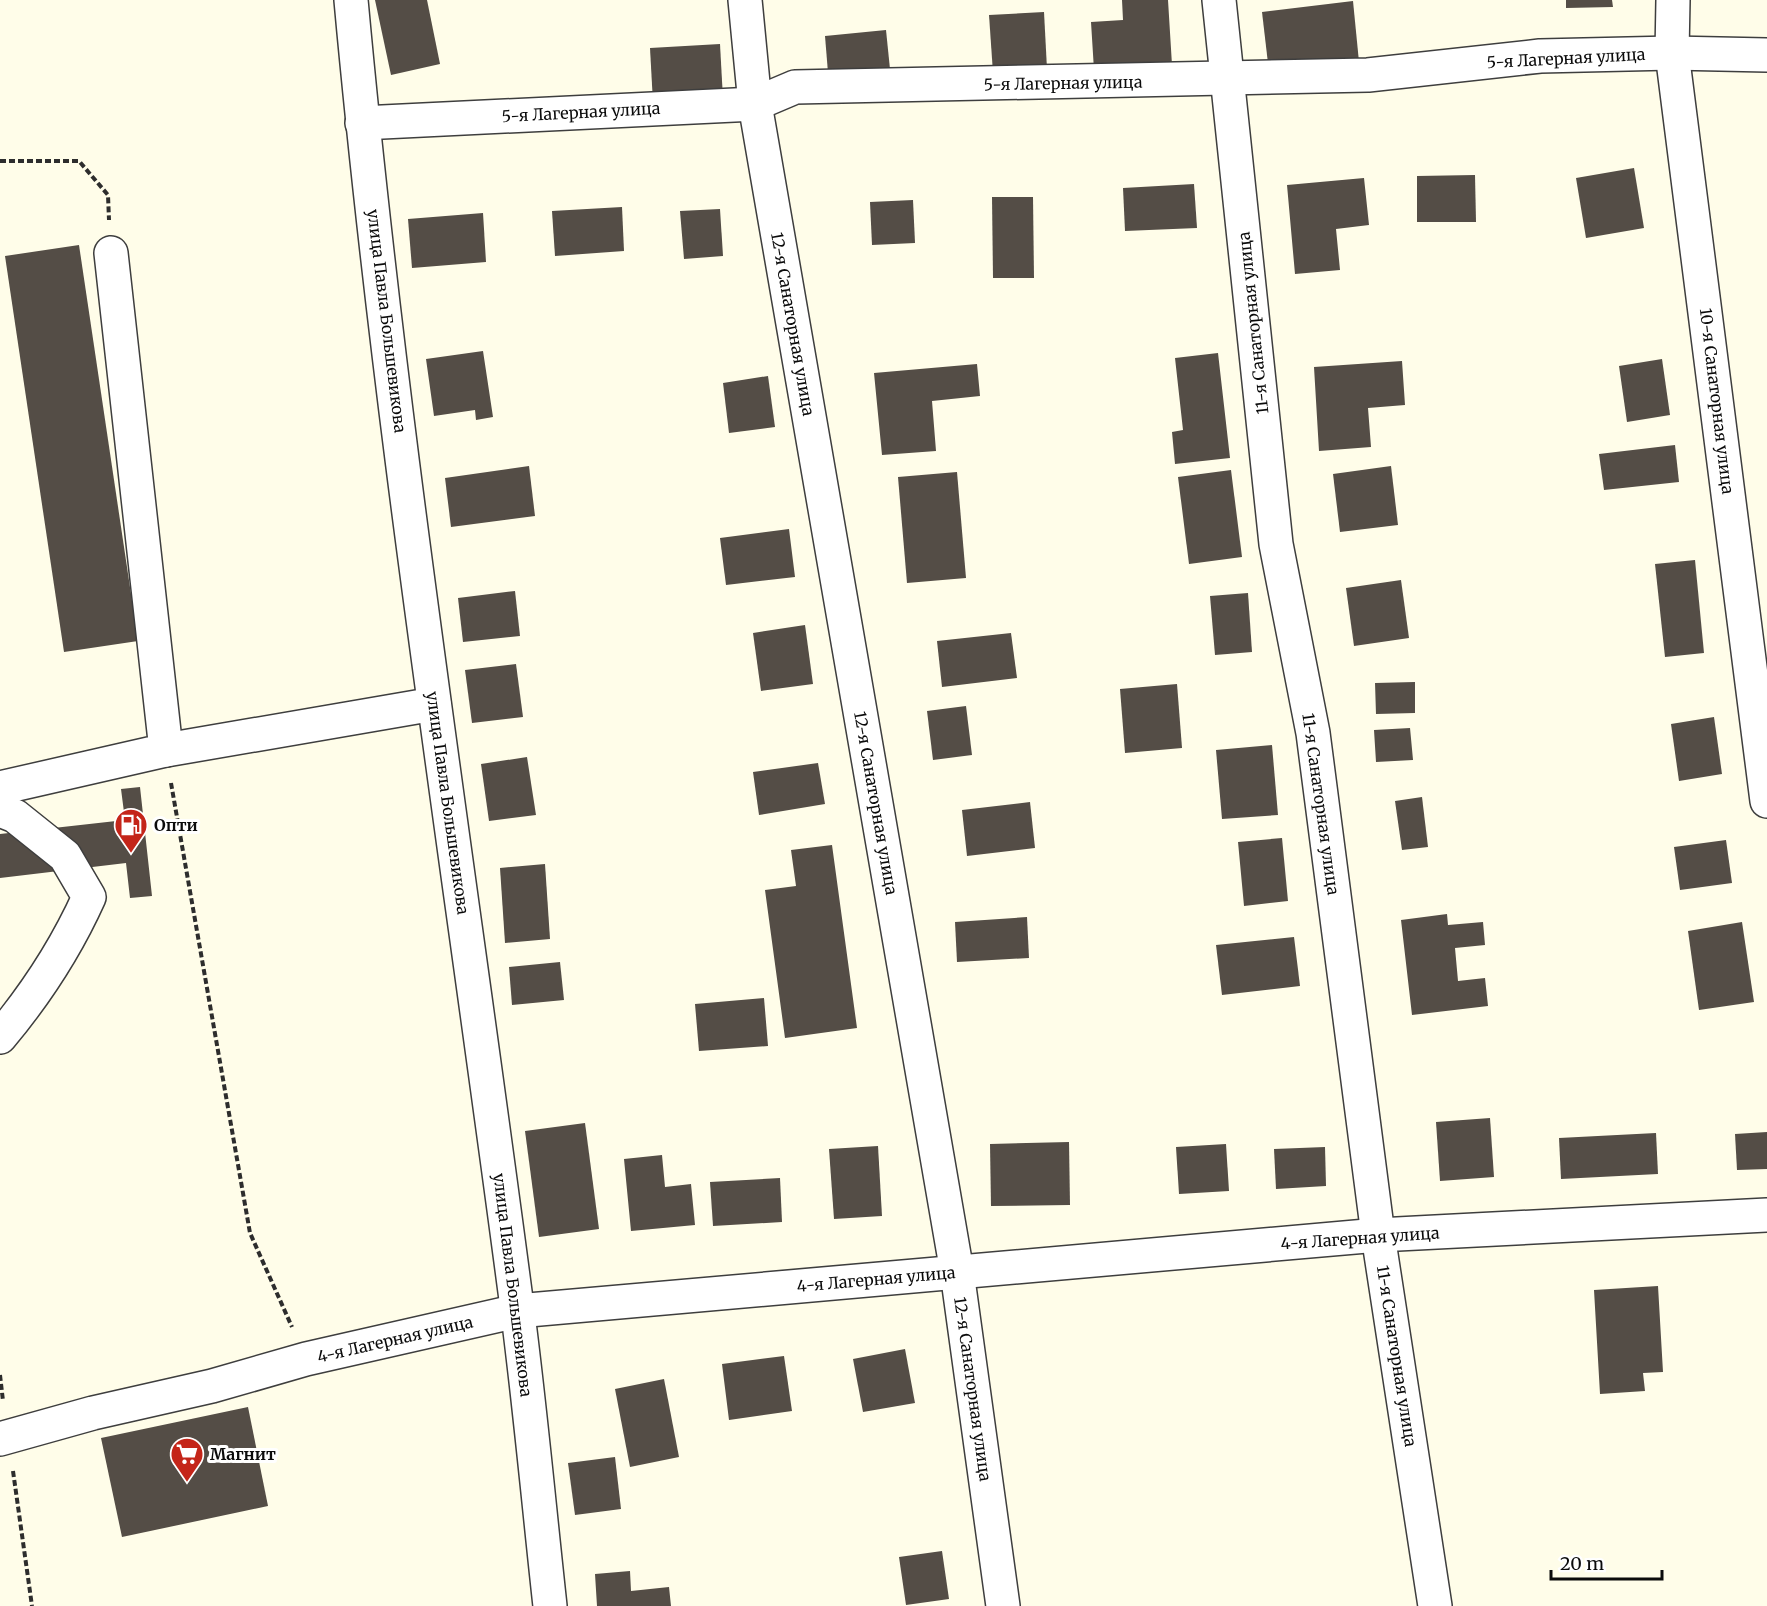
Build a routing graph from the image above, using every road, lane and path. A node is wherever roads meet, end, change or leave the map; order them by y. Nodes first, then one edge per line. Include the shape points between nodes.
1 (351, 0) edge
2 (745, 0) edge
3 (1219, 0) edge
4 (1673, 0) edge
5 (1672, 53) junction
6 (1767, 55) edge
7 (1230, 80) junction
8 (755, 104) junction
9 (362, 123) junction
10 (0, 161) edge
11 (111, 253) joint
12 (434, 704) junction
13 (165, 750) junction
14 (0, 788) edge
15 (1767, 801) edge
16 (0, 810) edge
17 (0, 1037) edge
18 (1767, 1215) edge
19 (1378, 1235) junction
20 (957, 1272) junction
21 (518, 1311) junction
22 (306, 1359) junction
23 (0, 1375) edge
24 (4, 1438) edge
25 (32, 1606) edge
26 (550, 1606) edge
27 (1003, 1606) edge
28 (1435, 1606) edge

1 - 9 street, улица Павла Большевикова
2 - 8 street, 12-я Санаторная улица
3 - 7 street, 11-я Санаторная улица
4 - 5 street, 10-я Санаторная улица
5 - 6 street, 5-я Лагерная улица
5 - 7 street, 5-я Лагерная улица via 1540,56 1368,75
5 - 15 street, 10-я Санаторная улица
7 - 8 street, 5-я Лагерная улица via 795,87
7 - 19 street, 11-я Санаторная улица via 1276,544 1313,733
8 - 9 street, 5-я Лагерная улица
8 - 20 street, 12-я Санаторная улица
9 - 12 street, улица Павла Большевикова
10 - 11 path via 79,161 108,195
11 - 13 street
12 - 13 street
12 - 21 street, улица Павла Большевикова
13 - 14 street
13 - 22 path via 250,1233
16 - 17 street via 15,816 65,856 89,897 72,934 30,1001
18 - 19 street, 4-я Лагерная улица
19 - 20 street, 4-я Лагерная улица
19 - 28 street, 11-я Санаторная улица
20 - 21 street, 4-я Лагерная улица
20 - 27 street, 12-я Санаторная улица
21 - 22 street, 4-я Лагерная улица
21 - 26 street, улица Павла Большевикова
22 - 24 street, 4-я Лагерная улица
23 - 24 path
24 - 25 path

